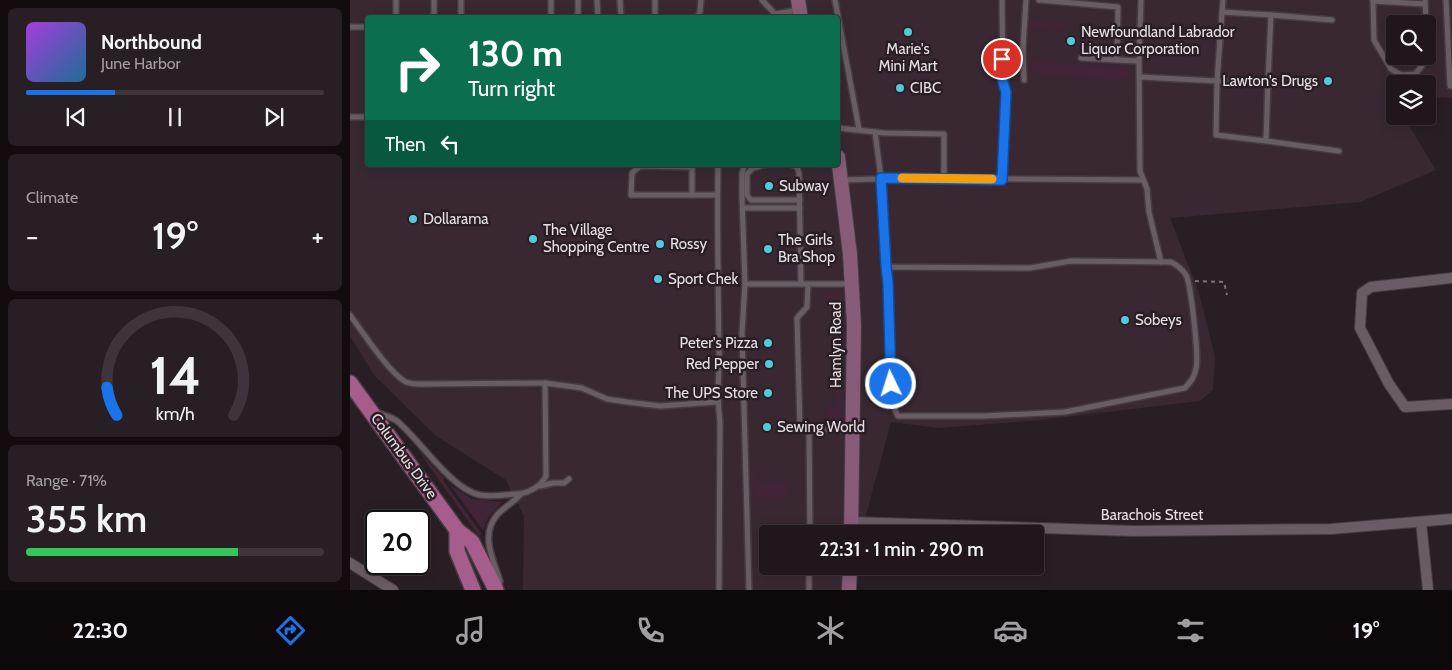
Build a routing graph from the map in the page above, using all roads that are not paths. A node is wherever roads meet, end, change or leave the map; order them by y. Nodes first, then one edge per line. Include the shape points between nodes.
1 (396, 0) edge
2 (434, 0) edge
3 (462, 0) edge
4 (551, 0) edge
5 (578, 0) edge
6 (597, 0) edge
7 (620, 0) edge
8 (655, 0) edge
9 (701, 0) edge
10 (762, 0) edge
11 (835, 0) edge
12 (1002, 0) edge
13 (1026, 0) edge
14 (1038, 0) edge
15 (1141, 0) edge
16 (1223, 0) edge
17 (1446, 0) edge
18 (1373, 1) edge
19 (1424, 2) edge
20 (800, 9) edge
21 (1222, 12) junction
22 (396, 15) edge
23 (434, 15) edge
24 (461, 15) edge
25 (551, 15) edge
26 (578, 15) edge
27 (598, 15) edge
28 (621, 15) edge
29 (655, 15) edge
30 (698, 15) edge
31 (838, 15) edge
32 (1271, 15) junction
33 (1425, 15) edge
34 (1332, 20) dead end
35 (350, 27) edge
36 (365, 27) edge
37 (840, 27) edge
38 (1023, 48) junction
39 (1081, 58) dead end
40 (1002, 59) junction
41 (1117, 60) junction
42 (1386, 60) edge
43 (1140, 61) junction
44 (1389, 65) edge
45 (1422, 65) edge
46 (1140, 77) junction
47 (1024, 80) dead end
48 (1217, 81) junction
49 (1268, 81) junction
50 (1452, 86) edge
51 (350, 117) edge
52 (365, 117) edge
53 (840, 128) edge
54 (859, 129) junction
55 (875, 132) junction
56 (1266, 141) junction
57 (1339, 151) dead end
58 (639, 167) edge
59 (692, 167) edge
60 (718, 167) edge
61 (744, 167) edge
62 (757, 167) edge
63 (797, 167) edge
64 (839, 167) edge
65 (881, 178) junction
66 (944, 178) junction
67 (841, 180) junction
68 (1002, 180) junction
69 (1142, 180) junction
70 (692, 195) junction
71 (717, 195) junction
72 (800, 200) junction
73 (743, 208) junction
74 (800, 208) junction
75 (1160, 262) junction
76 (886, 266) junction
77 (1452, 278) edge
78 (745, 284) junction
79 (804, 284) junction
80 (852, 284) junction
81 (350, 315) edge
82 (350, 383) edge
83 (545, 383) junction
84 (718, 402) junction
85 (1452, 404) edge
86 (371, 410) junction
87 (810, 429) junction
88 (852, 430) junction
89 (569, 479) dead end
90 (537, 487) junction
91 (521, 494) junction
92 (1452, 519) edge
93 (1421, 522) junction
94 (810, 525) edge
95 (851, 525) edge
96 (457, 530) junction
97 (1044, 531) edge
98 (350, 563) edge
99 (809, 575) edge
100 (850, 575) edge
101 (393, 590) edge
102 (472, 590) edge
103 (497, 590) edge
104 (719, 590) edge
105 (750, 590) edge
106 (809, 590) edge
107 (849, 590) edge
108 (1428, 590) edge

1 - 22 lane
2 - 23 lane
3 - 24 lane
4 - 25 lane
5 - 26 lane
6 - 27 lane
7 - 28 lane
8 - 29 lane
9 - 30 lane
10 - 20 lane via 775,14
11 - 31 lane
12 - 40 lane
13 - 38 lane
14 - 41 lane via 1118,7
15 - 43 lane
16 - 21 lane
17 - 50 lane
18 - 19 lane
18 - 42 lane via 1374,40
19 - 33 lane
21 - 32 lane
21 - 48 lane
32 - 34 lane
32 - 49 lane
35 - 36 lane
37 - 54 lane
38 - 40 lane
38 - 47 lane
39 - 41 lane
40 - 68 lane via 1006,92
41 - 43 lane
43 - 46 lane
44 - 45 lane via 1401,75 1415,74
46 - 48 lane
46 - 69 lane
48 - 49 lane
48 - 56 lane via 1216,136
49 - 56 lane
51 - 52 lane
53 - 54 lane
54 - 55 lane
55 - 65 lane
55 - 66 lane via 944,134
56 - 57 lane
58 - 70 lane via 632,173 631,195
59 - 70 lane
60 - 71 lane
61 - 73 lane
62 - 72 lane via 747,174 747,195 751,200
63 - 72 lane
64 - 67 street, Hamlyn Road
65 - 66 lane
65 - 67 lane
65 - 76 lane
66 - 68 lane
67 - 80 street, Hamlyn Road
68 - 69 lane
69 - 75 lane via 1147,189
70 - 71 lane
71 - 84 lane
72 - 74 lane
73 - 74 lane
73 - 78 lane
74 - 79 lane
75 - 76 lane via 1071,261 1030,268
75 - 76 lane via 1176,265 1188,281 1197,365 1191,382 1185,388 1065,412 983,416 903,417 894,410
77 - 85 street via 1371,287 1362,293 1360,328 1389,384 1405,407
78 - 79 lane
78 - 105 lane via 742,333
79 - 80 lane
79 - 87 lane via 808,308 797,318 800,429
80 - 88 street, Hamlyn Road
81 - 83 lane via 393,370 407,382
82 - 86 main road, Columbus Drive
83 - 84 lane via 575,386 612,400 660,406
83 - 90 lane via 546,476
84 - 104 lane
86 - 91 lane via 396,420 464,488 479,495
86 - 96 main road, Columbus Drive
87 - 88 lane
87 - 94 lane
88 - 95 street, Hamlyn Road
89 - 90 lane via 564,483
90 - 91 lane
91 - 103 lane via 497,515 488,534 500,581
92 - 93 street, Barachois Street
93 - 97 street, Barachois Street via 1331,529
93 - 108 street
96 - 102 main road via 457,551
96 - 103 main road, Columbus Drive via 472,542
98 - 101 street
99 - 106 lane
100 - 107 street

